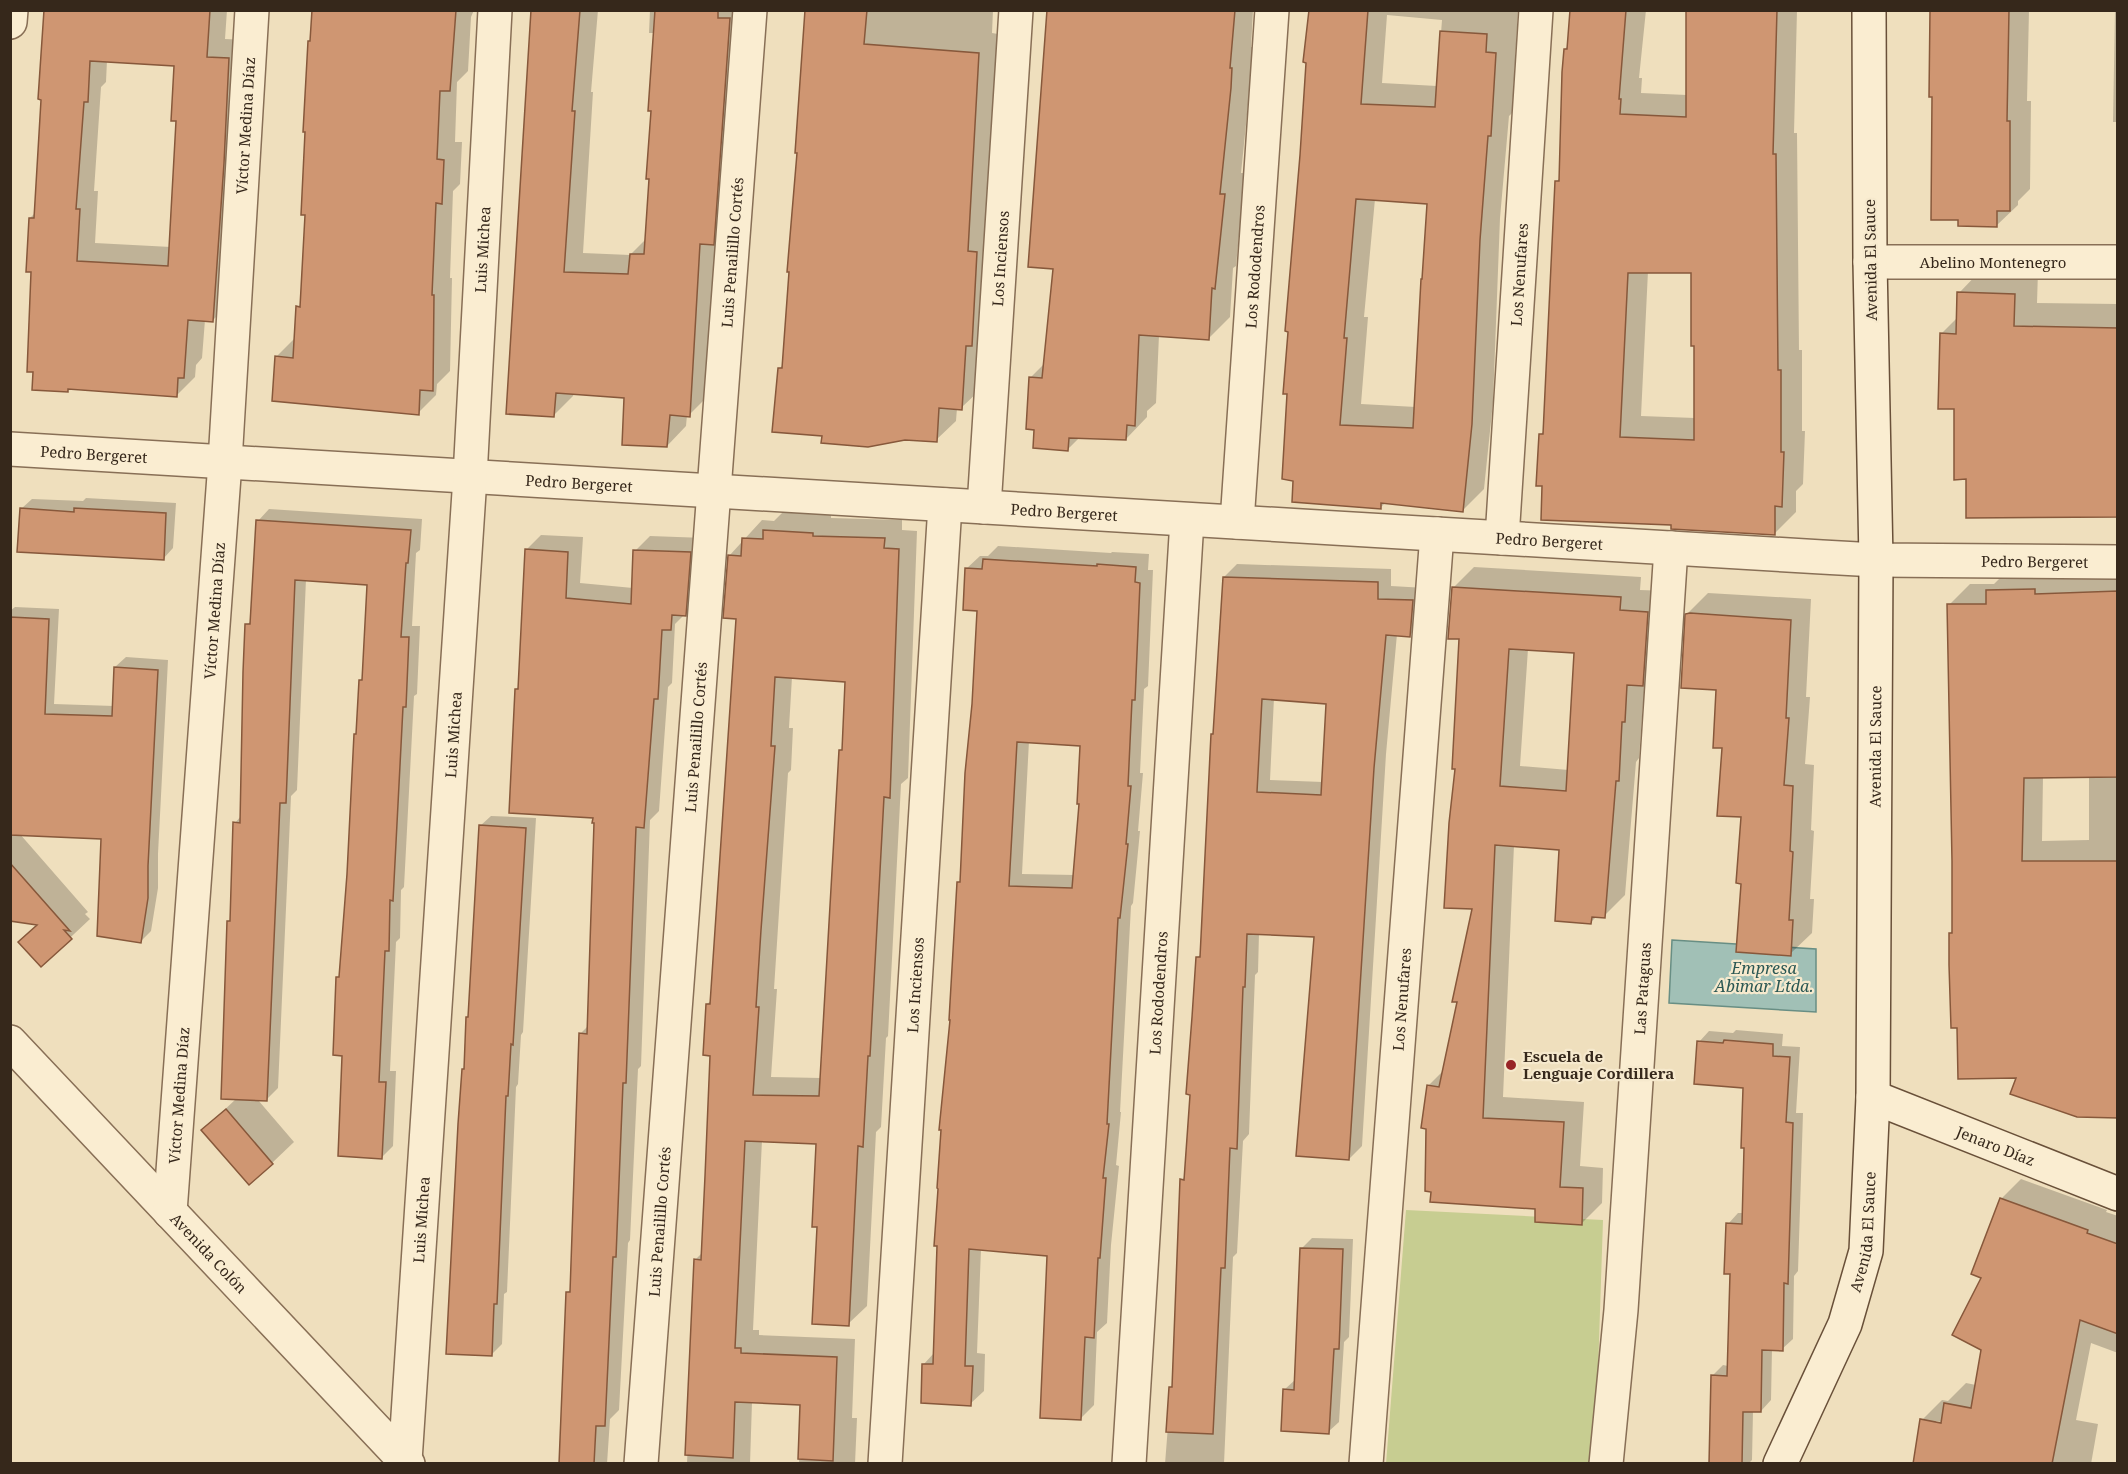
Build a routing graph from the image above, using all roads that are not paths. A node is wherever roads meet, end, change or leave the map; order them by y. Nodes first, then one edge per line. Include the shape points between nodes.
1 (11, 10) edge
2 (252, 10) edge
3 (495, 10) edge
4 (750, 10) edge
5 (1016, 10) edge
6 (1272, 10) edge
7 (1536, 10) edge
8 (1869, 10) edge
9 (10, 22) edge
10 (1870, 262) junction
11 (2118, 262) edge
12 (10, 449) edge
13 (225, 462) junction
14 (470, 477) junction
15 (715, 492) junction
16 (945, 505) junction
17 (984, 507) junction
18 (1187, 520) junction
19 (1237, 522) junction
20 (1437, 534) junction
21 (1502, 538) junction
22 (1671, 548) junction
23 (1876, 560) junction
24 (2118, 562) edge
25 (10, 1042) edge
26 (1872, 1097) junction
27 (2118, 1194) edge
28 (170, 1212) junction
29 (407, 1462) edge
30 (1784, 1462) edge
31 (641, 1464) edge
32 (885, 1464) edge
33 (1129, 1464) edge
34 (1366, 1464) edge
35 (1606, 1464) edge

1 - 9 street
2 - 13 street, Víctor Medina Díaz
3 - 14 street, Luis Michea
4 - 15 street, Luis Penailillo Cortés
5 - 17 street, Los Inciensos
6 - 19 street, Los Rododendros
7 - 21 street, Los Nenufares
8 - 10 street, Avenida El Sauce
10 - 11 street, Abelino Montenegro
10 - 23 street, Avenida El Sauce
12 - 13 street, Pedro Bergeret
13 - 14 street, Pedro Bergeret
13 - 28 street, Víctor Medina Díaz
14 - 15 street, Pedro Bergeret
14 - 29 street, Luis Michea
15 - 16 street, Pedro Bergeret
15 - 31 street, Luis Penailillo Cortés
16 - 17 street, Pedro Bergeret
16 - 32 street, Los Inciensos
17 - 18 street, Pedro Bergeret
18 - 19 street, Pedro Bergeret
18 - 33 street, Los Rododendros
19 - 20 street, Pedro Bergeret
20 - 21 street, Pedro Bergeret
20 - 34 street, Los Nenufares
21 - 22 street, Pedro Bergeret
22 - 23 street, Pedro Bergeret
22 - 35 street, Las Pataguas via 1621,1310
23 - 24 street, Pedro Bergeret
23 - 26 street, Avenida El Sauce
25 - 28 street, Avenida Colón
26 - 27 street, Jenaro Díaz
26 - 30 street, Avenida El Sauce via 1866,1251 1845,1324
28 - 29 street, Avenida Colón

